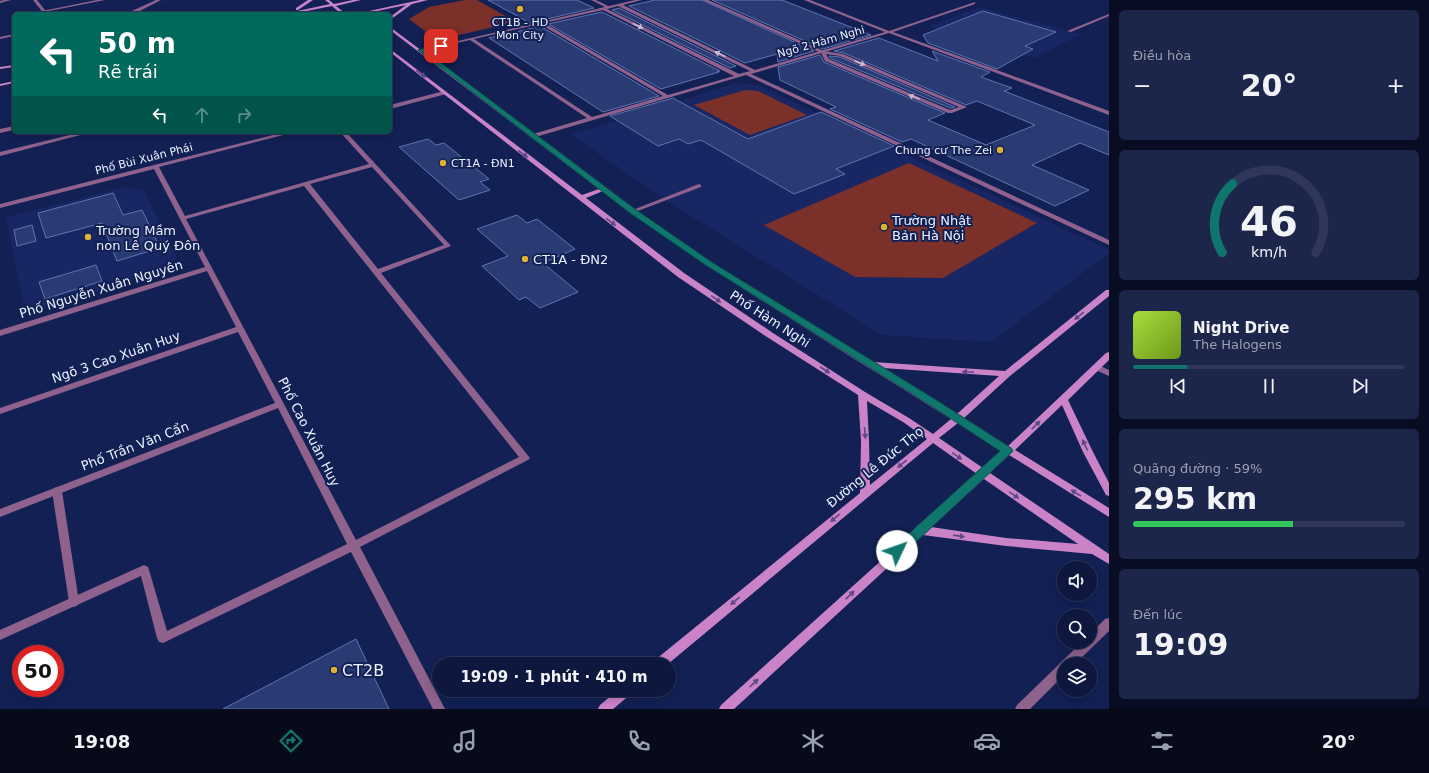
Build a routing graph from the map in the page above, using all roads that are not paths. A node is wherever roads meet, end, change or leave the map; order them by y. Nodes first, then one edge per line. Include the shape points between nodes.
1 (9, 0) edge
2 (35, 0) edge
3 (103, 0) edge
4 (159, 0) edge
5 (311, 0) edge
6 (327, 0) edge
7 (426, 0) edge
8 (594, 0) edge
9 (640, 0) edge
10 (705, 0) edge
11 (806, 0) edge
12 (964, 0) edge
13 (356, 1) edge
14 (0, 2) edge
15 (974, 2) edge
16 (413, 3) junction
17 (333, 5) junction
18 (619, 5) junction
19 (608, 7) junction
20 (364, 8) dead end
21 (603, 8) junction
22 (45, 12) edge
23 (138, 12) edge
24 (290, 12) edge
25 (297, 12) edge
26 (342, 12) edge
27 (369, 12) edge
28 (374, 12) edge
29 (1109, 16) edge
30 (392, 18) edge
31 (541, 23) junction
32 (392, 29) edge
33 (1069, 31) dead end
34 (889, 32) junction
35 (12, 35) edge
36 (0, 38) edge
37 (471, 39) junction
38 (421, 50) junction
39 (392, 52) edge
40 (823, 52) junction
41 (12, 66) edge
42 (0, 68) edge
43 (754, 71) junction
44 (747, 74) junction
45 (739, 76) junction
46 (12, 82) edge
47 (0, 85) edge
48 (444, 93) junction
49 (668, 96) junction
50 (392, 106) edge
51 (1109, 113) edge
52 (591, 119) junction
53 (12, 128) edge
54 (0, 131) edge
55 (81, 134) edge
56 (284, 134) edge
57 (345, 134) edge
58 (532, 136) junction
59 (0, 154) edge
60 (372, 165) junction
61 (156, 167) junction
62 (306, 184) junction
63 (699, 186) dead end
64 (604, 189) junction
65 (581, 198) junction
66 (0, 206) edge
67 (633, 211) junction
68 (183, 218) junction
69 (1109, 243) edge
70 (208, 268) junction
71 (376, 272) junction
72 (1109, 292) edge
73 (241, 328) junction
74 (0, 332) edge
75 (1109, 355) edge
76 (872, 365) junction
77 (1096, 367) junction
78 (1007, 374) junction
79 (1109, 374) edge
80 (862, 394) junction
81 (1063, 398) junction
82 (280, 404) junction
83 (0, 411) edge
84 (958, 418) junction
85 (932, 439) junction
86 (1007, 451) junction
87 (982, 474) junction
88 (56, 491) junction
89 (1109, 492) edge
90 (865, 493) junction
91 (0, 513) edge
92 (1109, 513) edge
93 (920, 530) junction
94 (353, 546) junction
95 (1094, 550) junction
96 (1109, 560) edge
97 (74, 602) junction
98 (1109, 623) edge
99 (0, 635) edge
100 (1097, 635) edge
101 (1083, 649) edge
102 (667, 657) edge
103 (1074, 657) edge
104 (1057, 674) edge
105 (619, 697) edge
106 (439, 709) edge
107 (604, 709) edge
108 (725, 709) edge
109 (1021, 709) edge

1 - 14 street
2 - 22 street
3 - 22 street
4 - 23 street
5 - 24 main road
6 - 17 main road
7 - 16 main road
8 - 19 street
9 - 18 street
10 - 40 street
11 - 34 street
12 - 15 street
13 - 17 main road
15 - 34 street, Ngõ 2 Hàm Nghi
16 - 28 main road
16 - 30 main road
17 - 25 main road
17 - 26 main road
18 - 19 street
43 -> 18 street
19 - 21 street
20 - 27 main road
21 - 31 street
21 -> 45 street
29 - 33 street
31 - 37 street
31 - 49 street
32 - 38 main road, Phố Hàm Nghi
34 - 40 street, Ngõ 2 Hàm Nghi
34 - 51 street
35 - 36 street
37 - 38 street
37 - 52 street
38 - 58 main road, Phố Hàm Nghi
39 -> 48 main road, Phố Hàm Nghi
40 -> 40 street via 841,55 964,107 950,112 827,60
40 - 43 street, Ngõ 2 Hàm Nghi
41 - 42 main road
43 - 44 street, Ngõ 2 Hàm Nghi
44 - 45 street, Ngõ 2 Hàm Nghi
44 - 69 street
45 - 49 street, Ngõ 2 Hàm Nghi
46 - 47 main road
48 - 50 street
48 -> 65 main road, Phố Hàm Nghi
49 - 52 street, Ngõ 2 Hàm Nghi
52 - 58 street, Ngõ 2 Hàm Nghi
53 - 54 street
55 - 59 street
56 - 61 street, Phố Bùi Xuân Phái
57 - 60 street
58 - 64 main road, Phố Hàm Nghi
60 - 62 street
60 - 71 street via 448,246
61 - 66 street, Phố Bùi Xuân Phái
61 - 68 street, Phố Cao Xuân Huy
62 - 68 street
62 - 71 street
63 - 67 street
64 - 65 main road
64 - 67 main road, Phố Hàm Nghi
65 -> 80 main road, Phố Hàm Nghi via 681,275
67 - 76 main road, Phố Hàm Nghi via 710,264
68 - 70 street, Phố Cao Xuân Huy
70 - 73 street, Phố Cao Xuân Huy
70 - 74 street, Phố Nguyễn Xuân Nguyên
71 - 94 street via 525,458
72 -> 78 main road, Đường Lê Đức Thọ
73 - 82 street, Phố Cao Xuân Huy
73 - 83 street, Ngõ 3 Cao Xuân Huy
75 - 77 main road
78 -> 76 main road
76 - 84 main road, Phố Hàm Nghi
77 - 79 street
77 - 81 main road
78 - 84 main road, Đường Lê Đức Thọ
80 - 85 main road, Phố Hàm Nghi
80 -> 90 main road
86 -> 81 main road
89 -> 81 main road
82 - 88 street, Phố Trần Văn Cẩn
82 - 94 street, Phố Cao Xuân Huy
84 - 85 main road, Đường Lê Đức Thọ
84 - 86 main road, Phố Hàm Nghi
85 -> 87 main road, Phố Hàm Nghi
85 -> 90 main road, Đường Lê Đức Thọ
86 - 87 main road
92 -> 86 main road, Phố Hàm Nghi
87 - 93 main road
87 -> 95 main road, Phố Hàm Nghi
88 - 91 street, Phố Trần Văn Cẩn
88 - 97 street
90 -> 102 main road, Đường Lê Đức Thọ
93 -> 95 main road via 1006,542
108 -> 93 main road
94 - 97 street via 163,638 144,570
94 - 106 street, Phố Cao Xuân Huy
95 - 96 main road, Phố Hàm Nghi
97 - 99 street
98 - 100 street
101 - 103 street
104 - 109 street
105 - 107 main road

